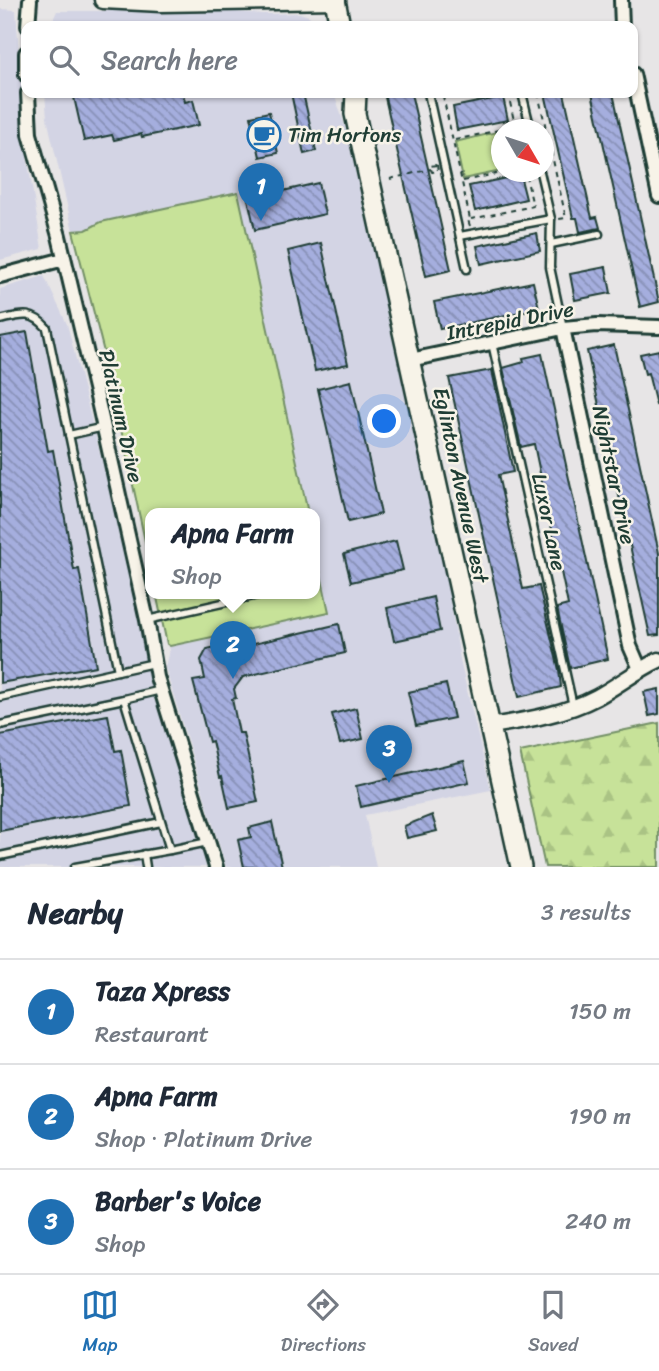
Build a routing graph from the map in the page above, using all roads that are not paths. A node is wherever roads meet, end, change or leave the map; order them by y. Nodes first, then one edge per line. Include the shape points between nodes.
1 (30, 0) edge
2 (103, 0) edge
3 (322, 0) edge
4 (335, 0) edge
5 (621, 0) edge
6 (28, 21) edge
7 (327, 21) edge
8 (339, 21) edge
9 (622, 21) edge
10 (638, 97) edge
11 (27, 98) edge
12 (345, 98) edge
13 (356, 98) edge
14 (429, 98) edge
15 (523, 98) edge
16 (355, 114) junction
17 (528, 119) edge
18 (543, 182) edge
19 (659, 196) edge
20 (554, 219) junction
21 (599, 234) dead end
22 (460, 236) junction
23 (551, 244) junction
24 (64, 259) junction
25 (467, 269) dead end
26 (0, 276) edge
27 (0, 320) edge
28 (659, 327) edge
29 (563, 328) junction
30 (492, 343) junction
31 (410, 359) junction
32 (104, 427) junction
33 (69, 435) junction
34 (241, 599) edge
35 (148, 620) junction
36 (659, 660) edge
37 (154, 663) junction
38 (640, 669) junction
39 (118, 671) junction
40 (161, 691) junction
41 (0, 697) edge
42 (124, 699) junction
43 (573, 708) junction
44 (0, 725) edge
45 (491, 726) junction
46 (161, 822) junction
47 (208, 842) junction
48 (170, 850) junction
49 (144, 854) junction
50 (0, 856) edge
51 (75, 867) edge
52 (146, 867) edge
53 (216, 867) edge
54 (521, 867) edge

1 - 6 street
2 - 3 main road
3 - 4 main road
3 - 7 main road
4 - 8 main road
5 - 9 street
10 - 19 street
11 - 24 street, Platinum Drive via 30,134
12 - 16 main road, Eglinton Avenue West
13 - 16 main road, Eglinton Avenue West
14 - 22 lane
15 - 17 lane
16 - 31 main road, Eglinton Avenue West
18 - 20 lane
20 - 22 lane
20 - 23 lane
21 - 23 lane
22 - 25 lane
23 - 29 lane via 550,267
24 - 26 street
24 - 32 street, Platinum Drive
27 - 33 lane via 25,314 47,328
28 - 29 street, Intrepid Drive
29 - 30 street, Intrepid Drive
29 - 38 street, Nightstar Drive via 631,646
30 - 31 street, Intrepid Drive
30 - 43 lane, Luxor Lane
31 - 45 main road, Eglinton Avenue West
32 - 33 lane
32 - 35 street, Platinum Drive
33 - 39 lane
34 - 35 lane
35 - 37 street, Platinum Drive
36 - 38 street
37 - 39 lane
37 - 40 street, Platinum Drive
38 - 43 street
39 - 41 lane
40 - 42 lane
40 - 47 street, Platinum Drive
42 - 44 lane
42 - 46 lane
43 - 45 street
45 - 54 main road, Eglinton Avenue West
46 - 48 lane
46 - 50 lane
47 - 48 lane
47 - 53 street, Platinum Drive
48 - 49 lane
49 - 51 lane
49 - 52 lane

